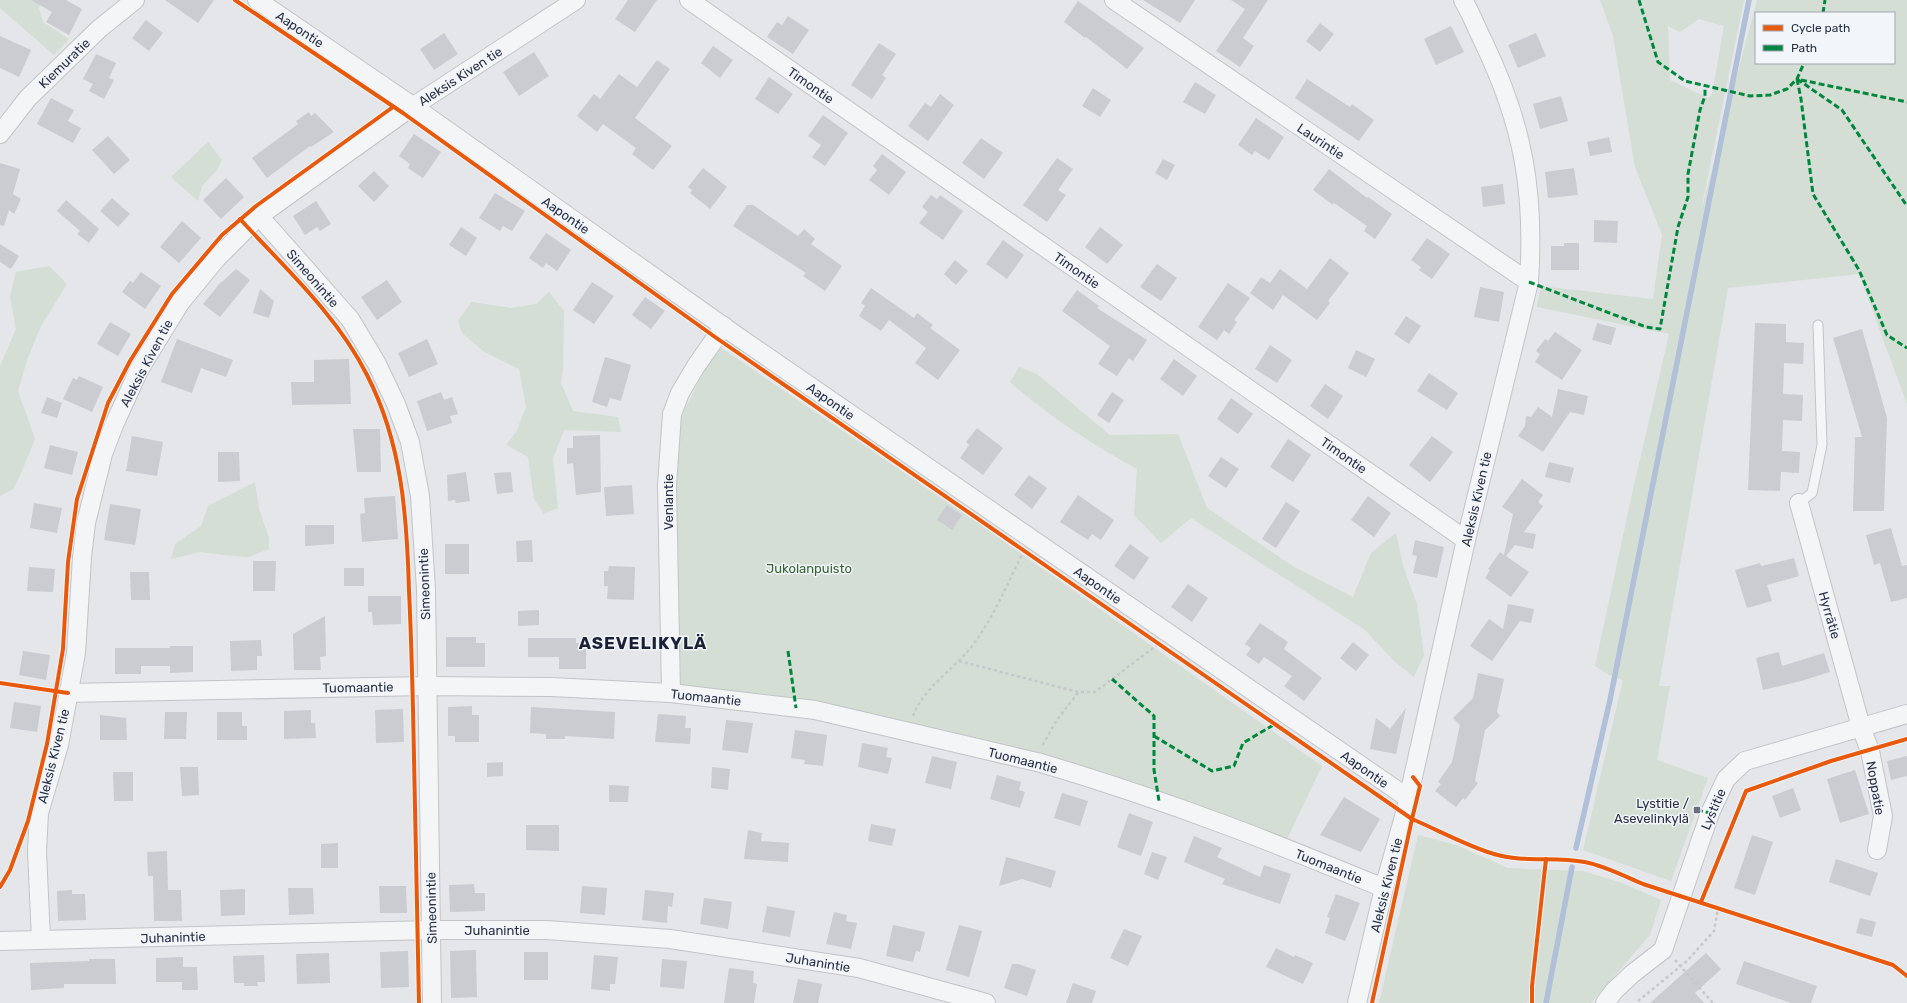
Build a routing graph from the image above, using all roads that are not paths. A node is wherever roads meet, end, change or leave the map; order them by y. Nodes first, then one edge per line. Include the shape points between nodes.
1 (135, 0) edge
2 (257, 0) edge
3 (576, 0) edge
4 (689, 0) edge
5 (1114, 0) edge
6 (1463, 0) edge
7 (414, 107) junction
8 (0, 134) edge
9 (259, 216) junction
10 (1529, 282) junction
11 (1818, 325) dead end
12 (724, 326) junction
13 (1799, 503) joint
14 (1466, 540) junction
15 (426, 686) junction
16 (68, 693) junction
17 (671, 693) junction
18 (1907, 714) edge
19 (1861, 726) junction
20 (1408, 798) junction
21 (1877, 850) dead end
22 (1384, 888) junction
23 (431, 930) junction
24 (41, 940) junction
25 (0, 941) edge
26 (432, 1003) edge
27 (986, 1003) edge
28 (1357, 1003) edge
29 (1605, 1003) edge

1 - 8 street, Kiemuratie via 99,29 28,98
2 - 7 street, Aapontie
3 - 7 street, Aleksis Kiven tie
4 - 14 street, Timontie
5 - 10 street, Laurintie
6 - 10 street, Aleksis Kiven tie via 1501,78 1523,154 1530,206
7 - 9 street, Aleksis Kiven tie
7 - 12 street, Aapontie
9 - 15 street, Simeonintie via 350,319 377,364 408,436 420,496 426,589
9 - 16 street, Aleksis Kiven tie via 218,258 180,303 139,370 114,425 103,454 86,524 76,653
10 - 14 street, Aleksis Kiven tie
11 - 13 lane via 1822,446 1812,493
12 - 17 street, Venlantie via 680,393 672,414 667,485
12 - 20 street, Aapontie
13 - 19 street, Hyrrätie
14 - 20 street, Aleksis Kiven tie
15 - 16 street, Tuomaantie
15 - 17 street, Tuomaantie via 551,687
15 - 23 street, Simeonintie
16 - 24 street, Aleksis Kiven tie via 59,745 39,813 37,851
17 - 22 street, Tuomaantie via 815,710 1035,762 1135,792 1214,820
18 - 19 street, Lystitie
19 - 21 street, Noppatie via 1870,751 1883,816
19 - 29 street, Lystitie via 1745,761 1726,779 1710,813 1663,950 1632,974
20 - 22 street, Aleksis Kiven tie
22 - 28 street, Aleksis Kiven tie
23 - 24 street, Juhanintie
23 - 26 street, Simeonintie
23 - 27 street, Juhanintie via 547,930 670,939 867,970
24 - 25 street, Juhanintie

